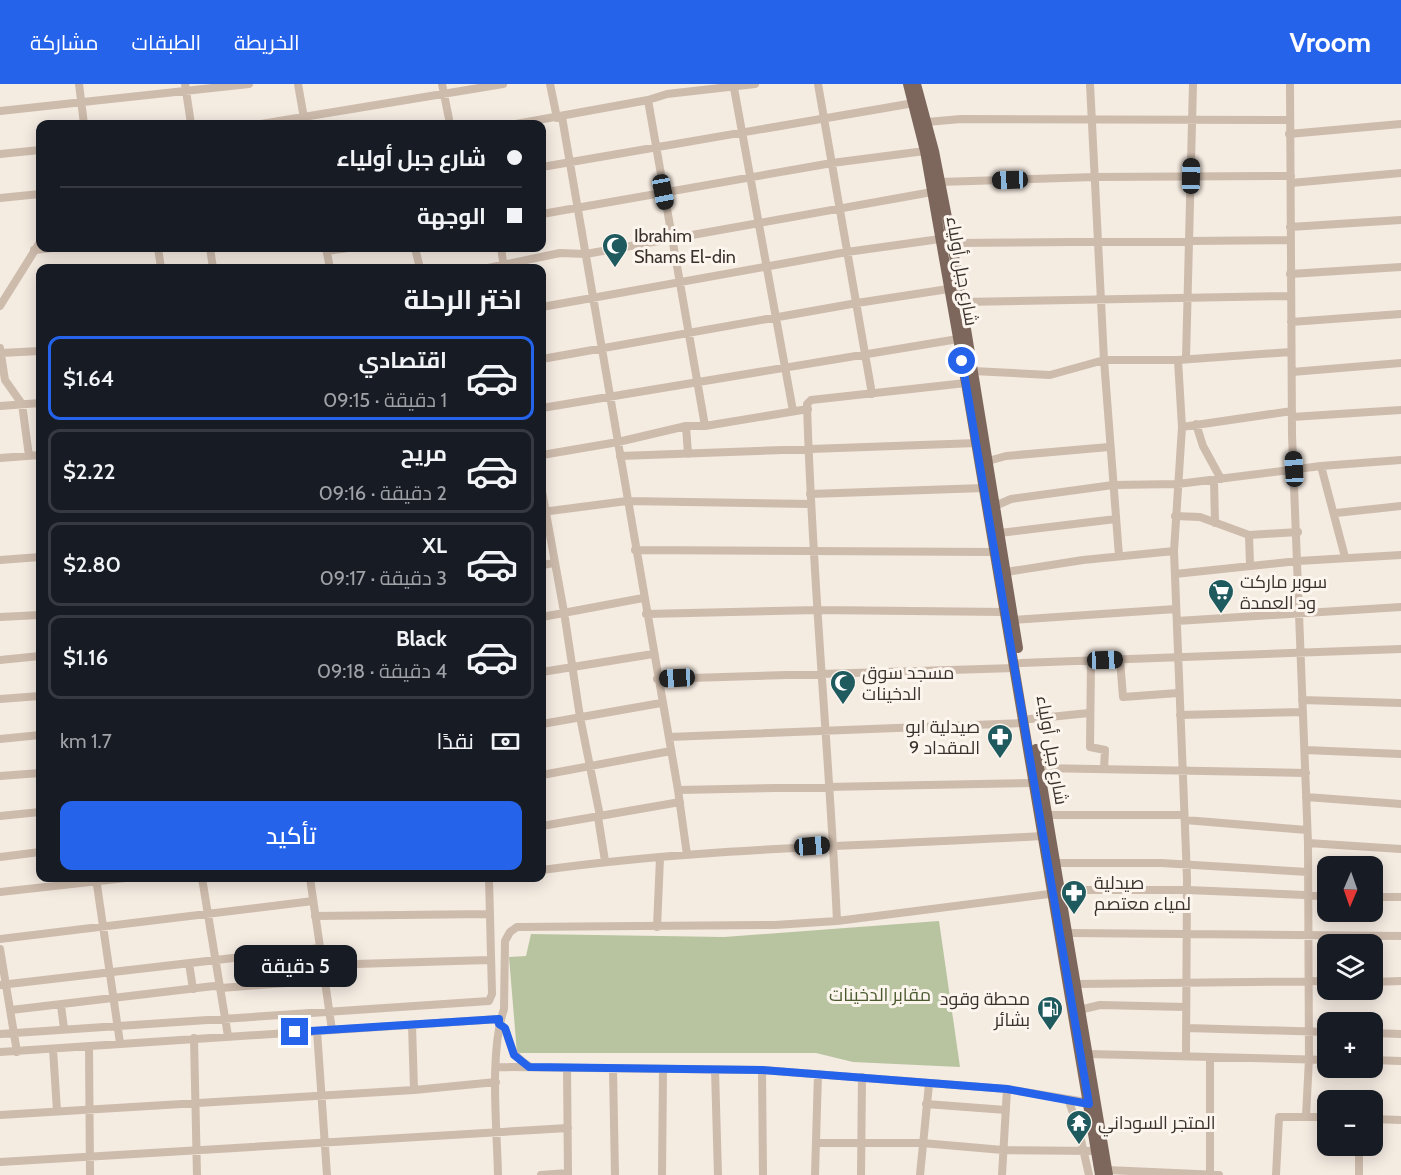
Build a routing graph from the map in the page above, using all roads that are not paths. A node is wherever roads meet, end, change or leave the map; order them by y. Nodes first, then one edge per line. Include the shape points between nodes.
1 (79, 84) edge
2 (249, 84) edge
3 (298, 84) edge
4 (442, 84) edge
5 (502, 84) edge
6 (550, 84) edge
7 (755, 84) edge
8 (818, 84) edge
9 (908, 84) edge
10 (916, 84) edge
11 (1090, 84) edge
12 (1193, 84) edge
13 (1290, 84) edge
14 (692, 87) edge
15 (186, 88) edge
16 (734, 88) junction
17 (444, 94) junction
18 (648, 100) junction
19 (82, 101) junction
20 (914, 103) junction
21 (0, 111) edge
22 (559, 118) junction
23 (823, 118) junction
24 (1092, 119) junction
25 (84, 120) edge
26 (190, 120) edge
27 (304, 120) edge
28 (314, 120) edge
29 (449, 120) edge
30 (545, 120) edge
31 (1193, 120) junction
32 (1289, 120) junction
33 (927, 122) junction
34 (1401, 124) edge
35 (742, 131) junction
36 (1289, 134) junction
37 (656, 147) junction
38 (36, 150) edge
39 (925, 151) junction
40 (0, 154) edge
41 (570, 162) junction
42 (832, 163) junction
43 (546, 166) edge
44 (1401, 173) edge
45 (1191, 176) junction
46 (751, 177) junction
47 (1095, 177) junction
48 (1291, 180) junction
49 (940, 182) junction
50 (663, 192) junction
51 (932, 192) junction
52 (36, 194) edge
53 (0, 198) edge
54 (578, 208) junction
55 (839, 208) junction
56 (546, 213) edge
57 (1401, 220) edge
58 (759, 221) junction
59 (1290, 227) junction
60 (672, 237) junction
61 (940, 239) junction
62 (1099, 240) junction
63 (1290, 240) junction
64 (1189, 241) junction
65 (952, 243) junction
66 (36, 247) edge
67 (34, 250) joint
68 (847, 252) junction
69 (586, 254) junction
70 (516, 264) edge
71 (766, 266) junction
72 (1401, 267) edge
73 (1290, 274) junction
74 (679, 282) junction
75 (954, 288) junction
76 (1289, 296) junction
77 (594, 297) junction
78 (1186, 297) junction
79 (1102, 298) junction
80 (962, 302) junction
81 (857, 303) junction
82 (0, 306) edge
83 (546, 306) edge
84 (1401, 314) edge
85 (774, 317) junction
86 (1291, 322) junction
87 (689, 334) junction
88 (957, 339) junction
89 (0, 348) edge
90 (603, 349) junction
91 (36, 351) edge
92 (1291, 352) junction
93 (1, 353) edge
94 (865, 354) junction
95 (546, 358) edge
96 (1182, 359) junction
97 (1104, 360) junction
98 (1401, 363) edge
99 (784, 369) junction
100 (973, 371) junction
101 (1292, 372) junction
102 (966, 382) junction
103 (697, 384) junction
104 (872, 394) junction
105 (610, 396) junction
106 (36, 403) edge
107 (22, 404) junction
108 (0, 406) edge
109 (546, 407) edge
110 (808, 409) junction
111 (1401, 410) edge
112 (793, 411) junction
113 (1292, 414) junction
114 (1196, 424) junction
115 (686, 426) junction
116 (705, 426) junction
117 (1182, 427) junction
118 (618, 442) junction
119 (977, 444) junction
120 (1110, 447) junction
121 (808, 449) junction
122 (546, 454) edge
123 (688, 454) junction
124 (36, 455) edge
125 (28, 456) junction
126 (620, 456) junction
127 (0, 458) edge
128 (1401, 460) edge
129 (988, 461) junction
130 (1322, 465) junction
131 (1294, 469) junction
132 (1218, 480) junction
133 (1178, 484) junction
134 (1113, 485) junction
135 (984, 488) junction
136 (811, 499) junction
137 (627, 501) junction
138 (995, 506) junction
139 (1401, 506) edge
140 (546, 512) edge
141 (1336, 513) junction
142 (1175, 516) junction
143 (1116, 519) junction
144 (1215, 523) junction
145 (546, 526) edge
146 (1298, 532) junction
147 (1000, 533) junction
148 (1249, 535) junction
149 (635, 550) junction
150 (813, 551) junction
151 (1174, 551) junction
152 (995, 552) junction
153 (1401, 555) edge
154 (1119, 556) junction
155 (36, 557) edge
156 (1345, 557) junction
157 (0, 560) edge
158 (1298, 561) junction
159 (554, 563) junction
160 (546, 564) edge
161 (1250, 566) junction
162 (1006, 572) junction
163 (1175, 574) junction
164 (1005, 591) junction
165 (643, 598) junction
166 (1401, 607) edge
167 (1176, 609) junction
168 (817, 610) junction
169 (564, 612) junction
170 (1005, 612) junction
171 (1300, 612) junction
172 (646, 614) junction
173 (36, 615) edge
174 (546, 616) edge
175 (0, 617) edge
176 (1014, 620) junction
177 (1176, 621) junction
178 (1401, 649) edge
179 (1302, 651) junction
180 (652, 654) junction
181 (36, 656) edge
182 (1176, 656) junction
183 (0, 660) edge
184 (1120, 660) junction
185 (1091, 661) junction
186 (1018, 665) junction
187 (572, 666) junction
188 (546, 671) edge
189 (821, 674) junction
190 (657, 679) junction
191 (1178, 693) junction
192 (36, 696) edge
193 (0, 699) edge
194 (1302, 700) junction
195 (661, 703) junction
196 (1401, 703) edge
197 (1303, 712) junction
198 (1089, 713) junction
199 (1180, 715) junction
200 (579, 717) junction
201 (1027, 721) junction
202 (546, 723) edge
203 (825, 731) junction
204 (36, 735) edge
205 (669, 737) junction
206 (0, 739) edge
207 (1305, 750) junction
208 (671, 752) junction
209 (1401, 753) edge
210 (1039, 768) junction
211 (589, 769) junction
212 (1104, 769) junction
213 (1182, 771) junction
214 (36, 773) edge
215 (1306, 773) junction
216 (546, 774) edge
217 (0, 776) edge
218 (1034, 783) junction
219 (830, 786) junction
220 (678, 790) junction
221 (1306, 796) junction
222 (680, 802) junction
223 (1401, 804) edge
224 (36, 812) edge
225 (1047, 815) junction
226 (0, 816) edge
227 (599, 816) junction
228 (1184, 818) junction
229 (546, 825) edge
230 (1307, 830) junction
231 (1042, 836) junction
232 (1308, 843) junction
233 (833, 845) junction
234 (1401, 849) edge
235 (36, 852) edge
236 (687, 855) junction
237 (0, 857) edge
238 (660, 858) junction
239 (605, 861) junction
240 (1056, 862) junction
241 (1186, 865) junction
242 (546, 869) edge
243 (1308, 872) junction
244 (74, 882) edge
245 (96, 882) edge
246 (203, 882) edge
247 (311, 882) edge
248 (489, 882) edge
249 (1187, 890) junction
250 (0, 892) edge
251 (1057, 895) junction
252 (1307, 896) junction
253 (1317, 896) edge
254 (1383, 897) edge
255 (1401, 897) edge
256 (313, 901) junction
257 (208, 913) junction
258 (488, 914) junction
259 (315, 915) junction
260 (837, 921) junction
261 (104, 927) junction
262 (657, 927) junction
263 (1068, 933) junction
264 (1186, 933) junction
265 (1308, 935) junction
266 (1401, 936) edge
267 (0, 939) edge
268 (320, 948) junction
269 (0, 949) edge
270 (216, 960) junction
271 (489, 960) junction
272 (189, 963) junction
273 (322, 965) junction
274 (111, 971) junction
275 (325, 980) junction
276 (1308, 981) junction
277 (1317, 981) edge
278 (1401, 981) edge
279 (1186, 982) junction
280 (1383, 982) edge
281 (1076, 984) junction
282 (3, 985) edge
283 (221, 988) junction
284 (193, 989) junction
285 (115, 999) junction
286 (61, 1005) junction
287 (1186, 1007) junction
288 (11, 1010) junction
289 (330, 1011) junction
290 (1076, 1011) junction
291 (225, 1019) junction
292 (499, 1021) junction
293 (412, 1025) junction
294 (119, 1026) junction
295 (1186, 1028) junction
296 (64, 1029) junction
297 (332, 1030) junction
298 (317, 1031) junction
299 (1309, 1032) junction
300 (1317, 1032) edge
301 (1383, 1033) edge
302 (0, 1034) edge
303 (14, 1034) junction
304 (1401, 1034) edge
305 (228, 1036) junction
306 (194, 1038) junction
307 (120, 1043) junction
308 (89, 1046) junction
309 (53, 1049) junction
310 (0, 1052) edge
311 (17, 1052) junction
312 (1088, 1054) junction
313 (1186, 1055) junction
314 (1210, 1057) junction
315 (1309, 1059) junction
316 (1317, 1059) edge
317 (1383, 1060) edge
318 (1401, 1061) edge
319 (497, 1067) junction
320 (529, 1067) junction
321 (567, 1068) junction
322 (614, 1069) junction
323 (663, 1070) junction
324 (715, 1070) junction
325 (762, 1070) junction
326 (818, 1074) junction
327 (861, 1077) junction
328 (496, 1082) junction
329 (928, 1084) junction
330 (1007, 1089) junction
331 (414, 1090) junction
332 (321, 1096) junction
333 (1068, 1099) junction
334 (196, 1101) junction
335 (1092, 1103) junction
336 (926, 1104) junction
337 (91, 1108) junction
338 (1006, 1110) junction
339 (57, 1111) junction
340 (0, 1115) edge
341 (1306, 1116) junction
342 (1317, 1116) edge
343 (1383, 1119) edge
344 (1401, 1120) edge
345 (568, 1128) junction
346 (497, 1130) junction
347 (324, 1142) junction
348 (816, 1143) junction
349 (861, 1143) junction
350 (922, 1143) junction
351 (198, 1149) junction
352 (1083, 1149) junction
353 (1003, 1150) junction
354 (1096, 1151) junction
355 (90, 1156) junction
356 (1359, 1156) edge
357 (0, 1162) edge
358 (1105, 1173) edge
359 (568, 1174) edge
360 (90, 1175) edge
361 (198, 1175) edge
362 (327, 1175) edge
363 (498, 1175) edge
364 (541, 1175) edge
365 (615, 1175) edge
366 (662, 1175) edge
367 (718, 1175) edge
368 (763, 1175) edge
369 (815, 1175) edge
370 (861, 1175) edge
371 (920, 1175) edge
372 (1002, 1175) edge
373 (1089, 1175) edge
374 (1210, 1175) edge
375 (1219, 1175) edge
376 (1276, 1175) edge
377 (1359, 1175) edge

1 - 19 street
2 - 15 street
3 - 27 street
4 - 17 street
5 - 17 street
6 - 22 street
7 - 16 street
8 - 23 street
9 - 20 main road, شارع جبل أولياء
10 - 33 main road, شارع جبل أولياء
11 - 24 street
12 - 31 street
13 - 32 street
14 - 16 street
14 - 18 street
15 - 19 street
15 - 26 street
16 - 35 street
17 - 28 street
17 - 29 street
18 - 22 street
18 - 37 street
19 - 21 street
19 - 25 street
20 - 23 street
20 - 39 main road, شارع جبل أولياء
22 - 30 street
22 - 41 street
23 - 35 street
23 - 42 street
24 - 31 street
24 - 33 street
24 - 47 street
31 - 32 street
31 - 45 street
32 - 36 street
33 - 49 main road, شارع جبل أولياء
34 - 36 street
35 - 37 street
35 - 46 street
36 - 48 street
37 - 41 street
37 - 50 street
38 - 40 street
39 - 42 street
39 - 51 main road, شارع جبل أولياء
41 - 43 street
41 - 54 street
42 - 46 street
42 - 55 street
44 - 48 street
45 - 47 street
45 - 48 street
45 - 64 street
46 - 50 street
46 - 58 street
47 - 49 street
47 - 62 street
48 - 59 street
49 - 65 main road, شارع جبل أولياء
50 - 54 street
50 - 60 street
51 - 55 street
51 - 61 main road, شارع جبل أولياء
52 - 53 street
54 - 56 street
54 - 69 street
55 - 58 street
55 - 68 street
57 - 59 street
58 - 60 street
58 - 71 street
59 - 63 street
60 - 69 street
60 - 74 street
61 - 68 street
61 - 75 main road, شارع جبل أولياء
62 - 64 street
62 - 65 street
62 - 79 street
63 - 64 street
63 - 73 street
64 - 78 street
65 - 75 main road, شارع جبل أولياء
66 - 67 street
67 - 82 street
68 - 71 street
68 - 81 street
69 - 70 street via 557,254
69 - 77 street
71 - 74 street
71 - 85 street
72 - 73 street
73 - 76 street
74 - 77 street
74 - 87 street
75 - 80 main road, شارع جبل أولياء
75 - 81 street
75 - 88 main road, شارع جبل أولياء
76 - 78 street
76 - 86 street
77 - 83 street
77 - 90 street
78 - 79 street
78 - 96 street
79 - 80 street
79 - 97 street
80 - 100 main road, شارع جبل أولياء
81 - 85 street
81 - 94 street
84 - 86 street
85 - 87 street
85 - 99 street
86 - 92 street
87 - 90 street
87 - 103 street
88 - 94 street
88 - 102 main road, شارع جبل أولياء
89 - 93 street
90 - 95 street
90 - 105 street
91 - 93 street
92 - 96 street
92 - 101 street
93 - 107 street via 5,380
94 - 99 street
94 - 104 street
96 - 97 street
96 - 117 street
97 - 100 street via 1050,375
97 - 120 street
98 - 101 street
99 - 103 street
99 - 112 street
100 - 129 main road, شارع جبل أولياء
101 - 113 street
102 - 104 street
102 - 119 main road, شارع جبل أولياء
103 - 105 street
103 - 116 street
104 - 110 street via 811,400
105 - 109 street
105 - 118 street
106 - 107 street
107 - 108 street
107 - 125 street
110 - 112 street
110 - 121 street
111 - 113 street
112 - 116 street
113 - 114 street
113 - 131 street
114 - 117 street
114 - 132 street
115 - 116 street
115 - 118 street
115 - 123 street
117 - 133 street
118 - 122 street
118 - 126 street
119 - 121 street
119 - 135 main road, شارع جبل أولياء
120 - 129 street
120 - 134 street
121 - 123 street
121 - 136 street
123 - 126 street
124 - 125 street
125 - 127 street
126 - 137 street
128 - 130 street
129 - 138 main road, شارع جبل أولياء
130 - 131 street
130 - 141 street
131 - 132 street
131 - 146 street
132 - 133 street
132 - 144 street
133 - 134 street
133 - 142 street
134 - 138 street via 1011,499
134 - 143 street
135 - 136 street
135 - 152 main road, شارع جبل أولياء
136 - 137 street
136 - 150 street
137 - 140 street
137 - 149 street
138 - 147 main road, شارع جبل أولياء
139 - 141 street
141 - 156 street
142 - 144 street via 1200,517
142 - 151 street
143 - 147 street
143 - 154 street
144 - 148 street
145 - 159 street
146 - 148 street
146 - 158 street
147 - 162 main road, شارع جبل أولياء
148 - 161 street
149 - 150 street
149 - 165 street
150 - 152 street
150 - 168 street
151 - 154 street
151 - 163 street
152 - 164 main road, شارع جبل أولياء
153 - 156 street
154 - 162 street
155 - 157 street
156 - 158 street
158 - 161 street
158 - 171 street
159 - 160 street
159 - 169 street
161 - 163 street
162 - 164 main road, شارع جبل أولياء
163 - 167 street
164 - 170 main road, شارع جبل أولياء
164 - 176 main road, شارع جبل أولياء
165 - 169 street
165 - 172 street
166 - 171 street
167 - 176 street
167 - 177 street
168 - 170 street
168 - 172 street
168 - 189 street
169 - 174 street
169 - 187 street
170 - 186 main road, شارع جبل أولياء
171 - 177 street
171 - 179 street
172 - 180 street
173 - 175 street
176 - 186 main road, شارع جبل أولياء
177 - 182 street
178 - 179 street
179 - 182 street
179 - 194 street
180 - 187 street
180 - 190 street
181 - 183 street
182 - 184 street
182 - 191 street
184 - 185 street
184 - 191 street via 1123,697
185 - 186 street
185 - 198 street
186 - 189 street
186 - 201 main road, شارع جبل أولياء
187 - 188 street
187 - 200 street
189 - 190 street
189 - 203 street
190 - 195 street
191 - 199 street
192 - 193 street
194 - 196 street
194 - 197 street
195 - 200 street
195 - 205 street
197 - 199 street
197 - 207 street
198 - 201 street
198 - 212 street via 1090,747 1105,750
199 - 213 street
200 - 202 street
200 - 211 street
201 - 203 street
201 - 210 main road, شارع جبل أولياء
201 - 218 main road, شارع جبل أولياء
203 - 205 street
203 - 219 street
204 - 206 street
205 - 208 street
207 - 209 street
207 - 215 street
208 - 211 street
208 - 220 street
210 - 212 street
210 - 225 main road, شارع جبل أولياء
211 - 216 street
211 - 227 street
212 - 213 street
213 - 215 street
213 - 228 street
214 - 217 street
215 - 221 street
218 - 219 street
218 - 231 main road, شارع جبل أولياء
219 - 220 street
219 - 233 street
220 - 222 street
221 - 223 street
221 - 230 street
222 - 227 street
222 - 236 street
224 - 226 street
225 - 228 street
225 - 240 main road, شارع جبل أولياء
227 - 229 street
227 - 239 street
228 - 230 street
228 - 241 street
230 - 232 street
231 - 233 street
231 - 251 main road, شارع جبل أولياء
232 - 234 street
232 - 243 street
233 - 236 street
233 - 260 street
235 - 237 street
236 - 238 street
238 - 239 street
238 - 262 street
239 - 242 street
240 - 241 street
240 - 251 main road, شارع جبل أولياء
241 - 243 street
241 - 249 street
243 - 252 street
244 - 250 street
245 - 261 street
246 - 257 street
247 - 256 street
248 - 258 street
249 - 251 street via 1080,890
249 - 252 street
249 - 264 street
251 - 260 street
251 - 263 main road, شارع جبل أولياء
251 - 290 main road, شارع جبل أولياء
252 - 253 street
252 - 265 street
254 - 255 street
256 - 257 street
256 - 259 street
257 - 261 street
257 - 270 street
258 - 259 street
258 - 271 street
259 - 268 street
260 - 262 street
261 - 267 street
261 - 274 street
262 - 292 street via 517,927 505,941 504,1009
263 - 264 street
263 - 281 main road, شارع جبل أولياء
264 - 265 street
264 - 279 street
265 - 266 street
265 - 276 street
268 - 270 street
268 - 273 street
269 - 282 street
270 - 272 street
270 - 283 street
271 - 273 street
271 - 289 street via 489,1001
272 - 274 street
272 - 284 street
273 - 275 street
274 - 282 street
274 - 285 street
275 - 283 street
275 - 289 street
276 - 277 street
276 - 279 street
276 - 299 street
278 - 280 street
279 - 281 street
279 - 287 street
281 - 290 main road, شارع جبل أولياء
282 - 288 street
283 - 284 street
283 - 291 street
284 - 285 street
285 - 286 street
285 - 294 street
286 - 288 street
286 - 296 street
287 - 290 street via 1100,1005
287 - 295 street
288 - 303 street
289 - 291 street
289 - 297 street
290 - 312 main road, شارع جبل أولياء
290 - 335 main road, شارع جبل أولياء
291 - 294 street
291 - 305 street
292 - 293 street
292 - 319 street
292 - 320 street via 514,1055
293 - 297 street
293 - 331 street
294 - 296 street
294 - 307 street
295 - 299 street
295 - 313 street
296 - 303 street
297 - 298 street
298 - 305 street
298 - 332 street
299 - 300 street
299 - 315 street
301 - 304 street
302 - 303 street
303 - 311 street
305 - 306 street
306 - 307 street
306 - 334 street
307 - 308 street
308 - 309 street
308 - 337 street
309 - 311 street
309 - 339 street
310 - 311 street
312 - 313 street
312 - 335 main road, شارع جبل أولياء
313 - 314 street
314 - 315 street
314 - 374 street
315 - 316 street
315 - 341 street
317 - 318 street
319 - 320 street
319 - 328 street
320 - 321 street
321 - 322 street
321 - 345 street
322 - 323 street
322 - 365 street
323 - 324 street
323 - 366 street
324 - 325 street
324 - 367 street
325 - 326 street
325 - 368 street
326 - 327 street
326 - 348 street
327 - 329 street
327 - 349 street
328 - 331 street
328 - 346 street
329 - 330 street
329 - 336 street
330 - 333 street
330 - 338 street
331 - 332 street
332 - 334 street
332 - 347 street
333 - 335 street
333 - 352 street
334 - 337 street
334 - 351 street
335 - 354 main road, شارع جبل أولياء
335 - 358 main road, شارع جبل أولياء
336 - 338 street
336 - 350 street
337 - 339 street
337 - 355 street
338 - 353 street
339 - 340 street
341 - 342 street
341 - 376 street via 1279,1117
343 - 344 street
345 - 346 street
345 - 359 street
346 - 347 street
346 - 363 street
347 - 351 street
347 - 362 street
348 - 349 street
348 - 369 street
349 - 350 street
349 - 370 street
350 - 353 street
350 - 371 street
351 - 355 street
351 - 361 street
352 - 353 street
352 - 354 street
352 - 373 street
353 - 372 street
354 - 358 main road, شارع جبل أولياء
355 - 357 street
355 - 360 street
356 - 377 street
358 - 374 street
359 - 364 street
374 - 375 street

